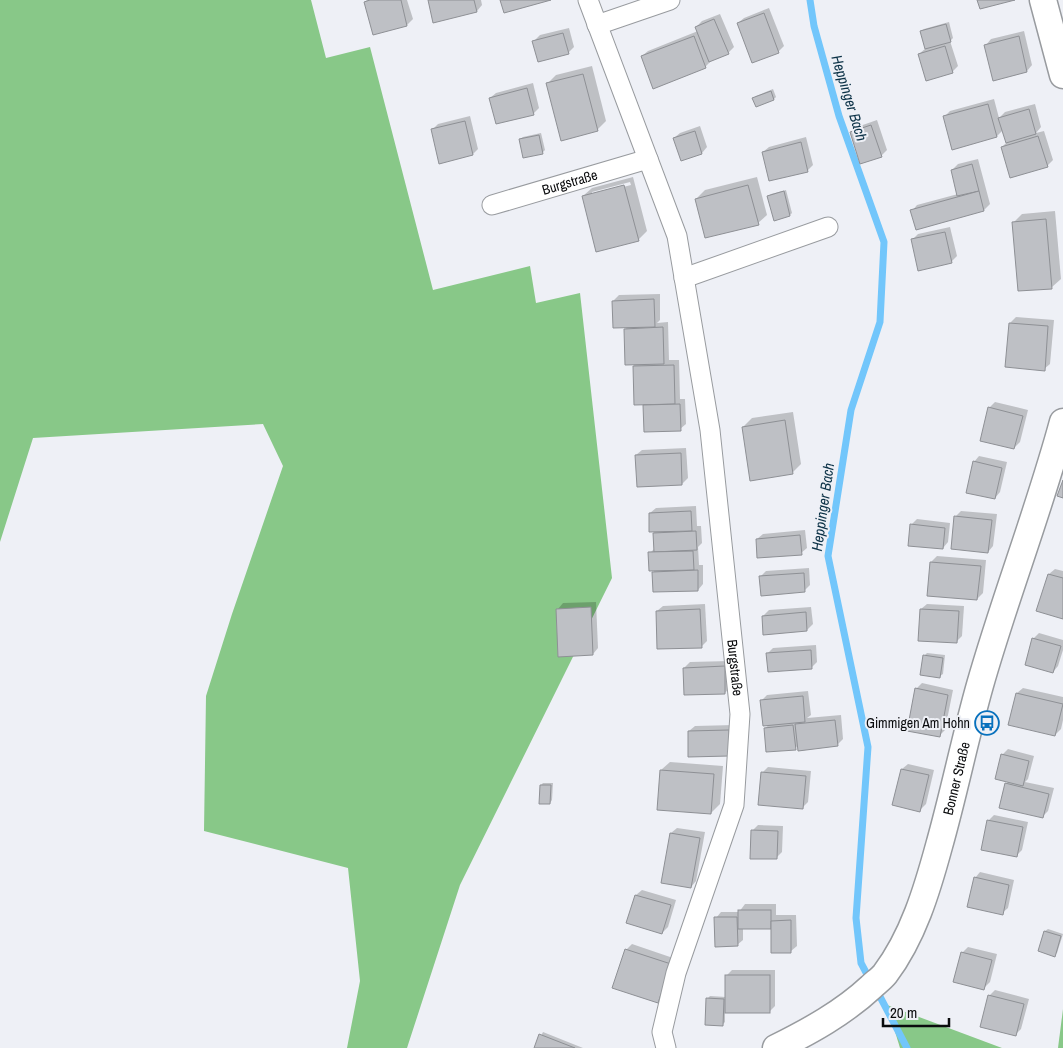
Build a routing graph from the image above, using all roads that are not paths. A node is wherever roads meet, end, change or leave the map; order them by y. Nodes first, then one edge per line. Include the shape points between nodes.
1 (588, 0) edge
2 (670, 0) edge
3 (1043, 0) edge
4 (597, 25) junction
5 (1063, 76) edge
6 (648, 159) junction
7 (492, 205) dead end
8 (828, 228) dead end
9 (684, 278) junction
10 (1063, 422) edge
11 (666, 1048) edge
12 (776, 1048) edge

1 - 4 street, Burgstraße
2 - 4 street
3 - 5 main road
4 - 6 street, Burgstraße
6 - 7 street, Burgstraße
6 - 9 street, Burgstraße via 677,236
8 - 9 street
9 - 11 street, Burgstraße via 710,430 740,714 734,805 676,973 662,1032
10 - 12 main road, Bonner Straße via 1047,482 980,686 927,888 906,939 884,976 857,1000 814,1029

